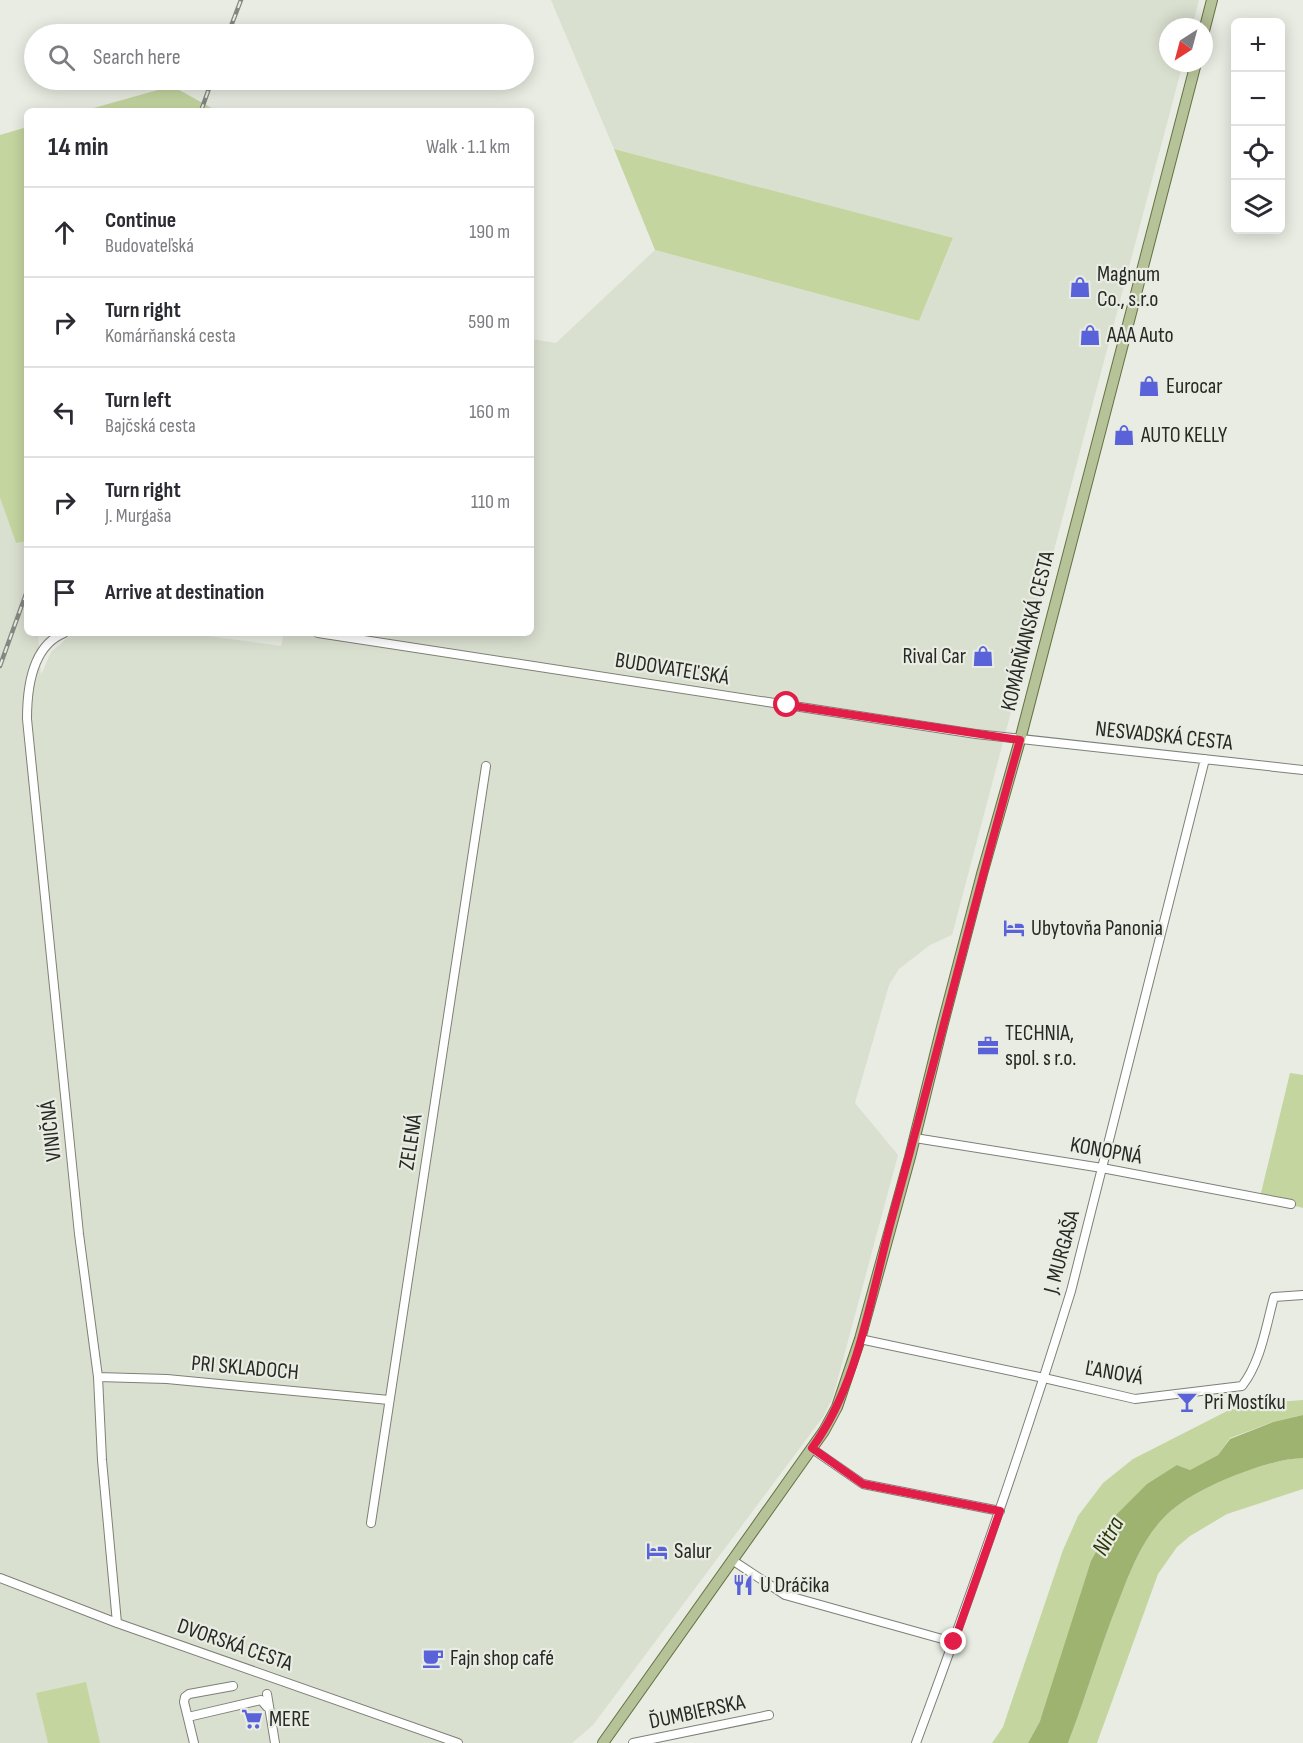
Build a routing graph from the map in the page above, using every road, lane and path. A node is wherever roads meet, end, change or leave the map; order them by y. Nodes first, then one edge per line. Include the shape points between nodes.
1 (1212, 0) edge
2 (1207, 18) edge
3 (1194, 72) edge
4 (58, 636) edge
5 (338, 636) edge
6 (1020, 740) junction
7 (1205, 759) junction
8 (486, 766) dead end
9 (1303, 770) edge
10 (915, 1138) junction
11 (1102, 1168) junction
12 (1291, 1204) dead end
13 (1303, 1295) edge
14 (860, 1339) junction
15 (98, 1377) junction
16 (1044, 1378) junction
17 (389, 1400) junction
18 (812, 1448) junction
19 (1000, 1511) junction
20 (370, 1523) dead end
21 (732, 1560) junction
22 (0, 1578) edge
23 (117, 1623) junction
24 (954, 1642) junction
25 (273, 1678) junction
26 (233, 1686) dead end
27 (265, 1701) junction
28 (769, 1715) dead end
29 (188, 1717) junction
30 (442, 1740) edge
31 (605, 1742) edge
32 (194, 1743) edge
33 (275, 1743) edge
34 (458, 1743) edge
35 (633, 1743) edge
36 (916, 1743) edge

1 - 2 main road
3 - 6 main road, KOMÁRŇANSKÁ CESTA
4 - 15 street, VINIČNÁ via 50,640 39,657 30,684 27,719 77,1211
5 - 6 street, BUDOVATEĽSKÁ
6 - 7 street, NESVADSKÁ CESTA
6 - 10 main road, KOMÁRŇANSKÁ CESTA
7 - 9 street, NESVADSKÁ CESTA
7 - 11 street, J. MURGAŠA
8 - 17 street, ZELENÁ
10 - 11 street, KONOPNÁ
10 - 14 main road, KOMÁRŇANSKÁ CESTA
11 - 12 street, KONOPNÁ
11 - 16 street, J. MURGAŠA
13 - 16 street, ĽANOVÁ via 1274,1297 1254,1365 1242,1386 1135,1399
14 - 16 street, ĽANOVÁ
14 - 18 main road, KOMÁRŇANSKÁ CESTA via 837,1407
15 - 17 street, PRI SKLADOCH via 167,1379
15 - 23 street, VINIČNÁ
16 - 19 street, J. MURGAŠA
17 - 20 street, ZELENÁ
18 - 19 street via 863,1484
18 - 21 main road, KOMÁRŇANSKÁ CESTA
19 - 24 street, J. MURGAŠA
21 - 24 street via 785,1595
21 - 31 main road, KOMÁRŇANSKÁ CESTA
22 - 23 street, DVORSKÁ CESTA
23 - 25 street, DVORSKÁ CESTA
24 - 36 street, J. MURGAŠA
25 - 27 street
25 - 30 street, DVORSKÁ CESTA
26 - 29 street via 189,1694 184,1702
27 - 29 street
27 - 33 street
28 - 35 street, ĎUMBIERSKA
29 - 32 street
30 - 34 street, DVORSKÁ CESTA

